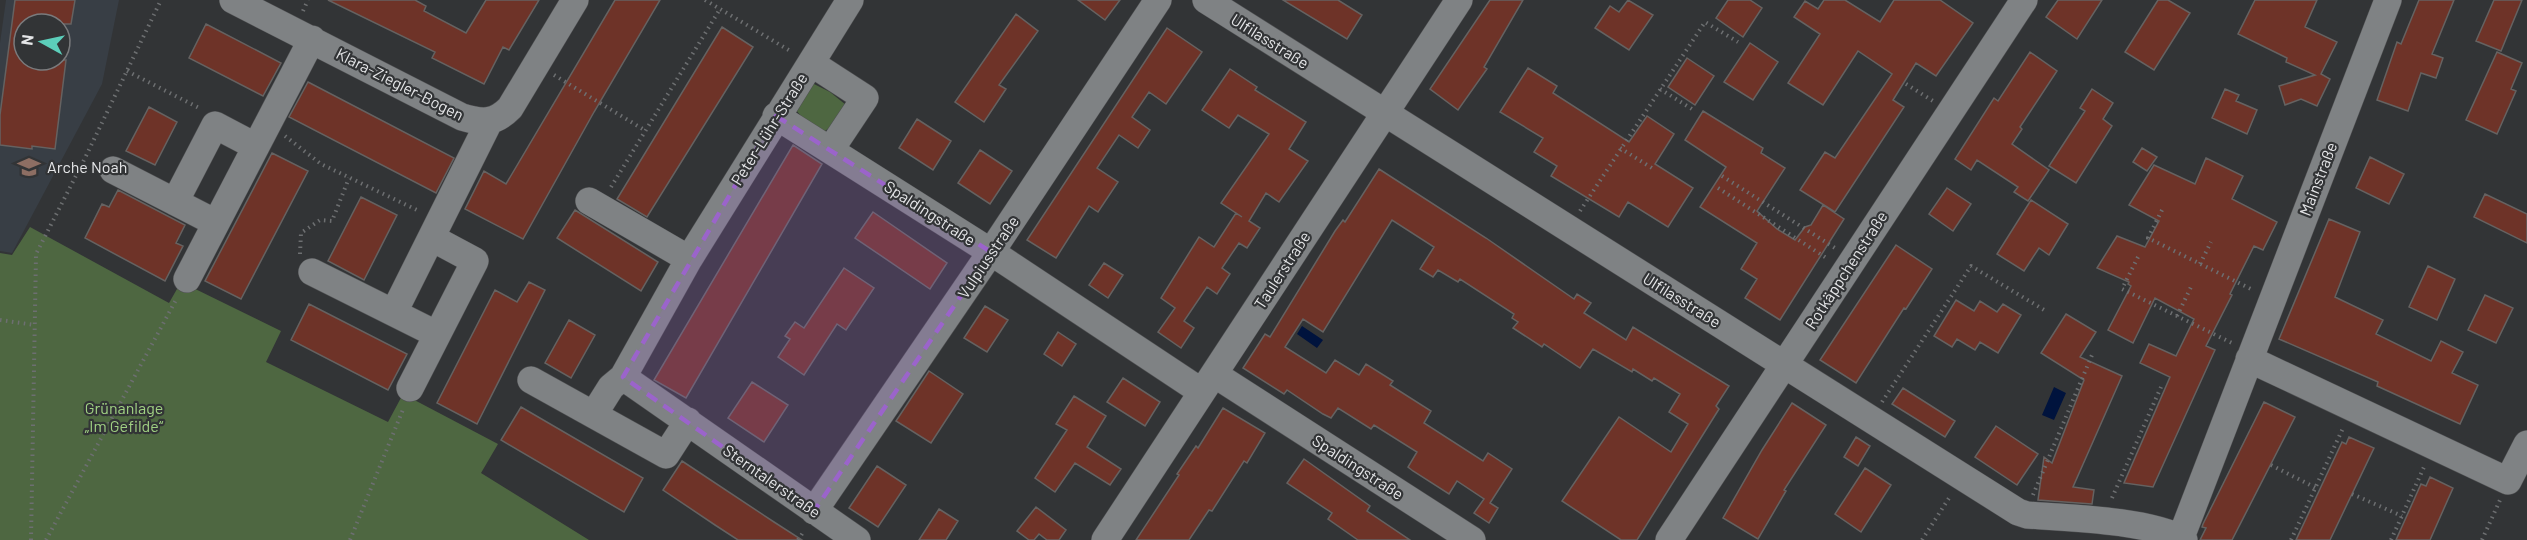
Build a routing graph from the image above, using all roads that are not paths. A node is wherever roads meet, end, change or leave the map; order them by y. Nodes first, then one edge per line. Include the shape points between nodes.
1 (233, 0) edge
2 (575, 0) edge
3 (850, 0) edge
4 (1158, 0) edge
5 (1206, 0) edge
6 (1459, 0) edge
7 (2024, 0) edge
8 (2388, 0) edge
9 (312, 39) junction
10 (811, 63) junction
11 (1384, 113) junction
12 (776, 116) junction
13 (489, 122) junction
14 (255, 146) junction
15 (831, 149) junction
16 (113, 170) dead end
17 (175, 202) junction
18 (594, 203) road end
19 (216, 223) junction
20 (436, 229) junction
21 (991, 252) junction
22 (689, 258) junction
23 (312, 272) road end
24 (187, 279) road end
25 (394, 312) junction
26 (436, 334) junction
27 (2251, 356) junction
28 (1784, 363) junction
29 (623, 377) junction
30 (531, 380) dead end
31 (1208, 383) junction
32 (410, 388) road end
33 (594, 414) junction
34 (688, 421) junction
35 (2527, 444) edge
36 (814, 511) junction
37 (2181, 539) edge
38 (857, 540) edge
39 (1105, 540) edge
40 (1472, 540) edge
41 (1668, 540) edge

1 - 9 street, Klara-Ziegler-Bogen
2 - 13 street via 510,108 502,117
3 - 10 street, Peter-Lühr-Straße
4 - 21 street, Vulpiusstraße
5 - 11 street, Ulfilasstraße
6 - 11 street, Taulerstraße
7 - 28 street, Rotkäppchenstraße
8 - 27 street, Mainstraße
9 - 13 street, Klara-Ziegler-Bogen via 462,117
9 - 14 street
10 - 12 street, Peter-Lühr-Straße
10 - 15 street via 865,98
11 - 28 street, Ulfilasstraße
11 - 31 street, Taulerstraße
12 - 15 street, Spaldingstraße
12 - 22 street, Peter-Lühr-Straße
13 - 20 street
14 - 17 street via 215,125
14 - 19 street
15 - 21 street, Spaldingstraße
16 - 17 street
17 - 19 street
18 - 22 street
19 - 24 street
20 - 25 street
20 - 26 street via 475,261
21 - 31 street, Spaldingstraße
21 - 36 street, Vulpiusstraße
22 - 29 street, Peter-Lühr-Straße
23 - 25 street
25 - 26 street
26 - 32 street
27 - 35 street via 2508,481
27 - 37 street, Mainstraße
28 - 37 street, Ulfilasstraße via 2027,515 2103,521 2169,532
28 - 41 street, Rotkäppchenstraße
29 - 33 street via 611,387
29 - 34 street, Sterntalerstraße
30 - 33 street
31 - 39 street, Taulerstraße
31 - 40 street, Spaldingstraße
33 - 34 street via 666,455
34 - 36 street, Sterntalerstraße
36 - 38 street, Sterntalerstraße

